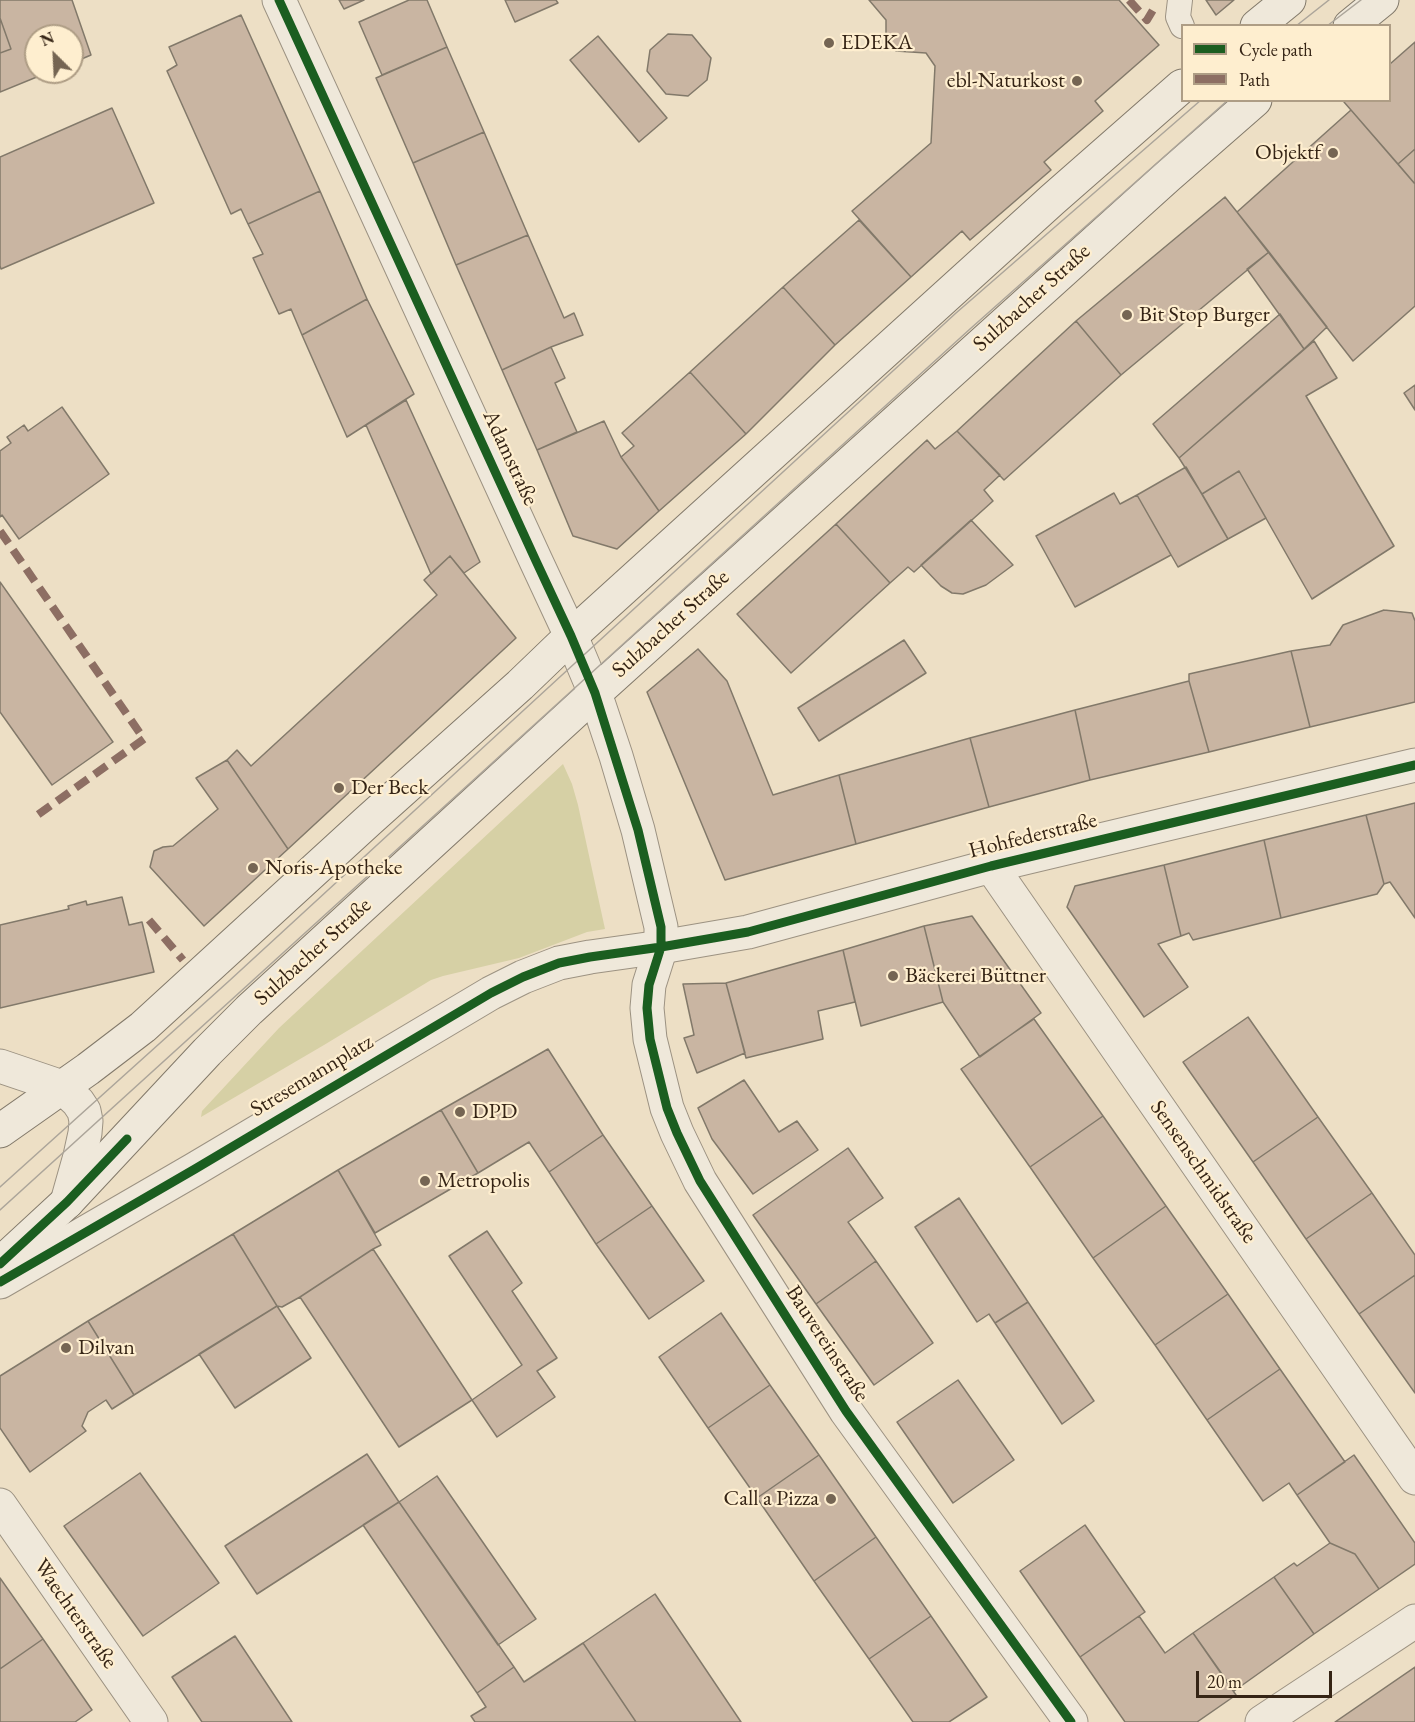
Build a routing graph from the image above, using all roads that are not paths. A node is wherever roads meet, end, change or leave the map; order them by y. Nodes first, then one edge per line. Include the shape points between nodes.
1 (279, 0) edge
2 (1180, 0) edge
3 (1289, 0) edge
4 (1382, 0) edge
5 (1181, 24) edge
6 (1259, 24) edge
7 (1352, 24) edge
8 (1181, 87) edge
9 (1253, 102) edge
10 (571, 636) junction
11 (595, 693) junction
12 (1415, 765) edge
13 (990, 866) junction
14 (660, 947) junction
15 (0, 1066) edge
16 (62, 1087) junction
17 (0, 1131) edge
18 (67, 1202) junction
19 (0, 1264) edge
20 (0, 1281) edge
21 (1415, 1478) edge
22 (0, 1505) edge
23 (1415, 1621) edge
24 (151, 1722) edge
25 (1071, 1722) edge
26 (1262, 1722) edge

1 - 10 street, Adamstraße
2 - 5 lane
3 - 6 street
4 - 7 street
8 - 10 street
9 - 11 street, Sulzbacher Straße
10 - 11 street, Adamstraße
10 - 16 street via 143,1027
11 - 14 street, Adamstraße via 638,830 661,927
11 - 18 street, Sulzbacher Straße via 249,1010
12 - 13 street, Hohfederstraße
13 - 14 street, Hohfederstraße via 748,932
13 - 21 street, Sensenschmidstraße
14 - 20 street, Stresemannplatz via 559,963 502,987
14 - 25 street, Bauvereinstraße via 649,985 650,1040 667,1108 700,1181 846,1411
15 - 16 street
16 - 17 street
16 - 18 street via 78,1102 86,1121
18 - 19 street, Sulzbacher Straße
22 - 24 street, Waechterstraße
23 - 26 street

